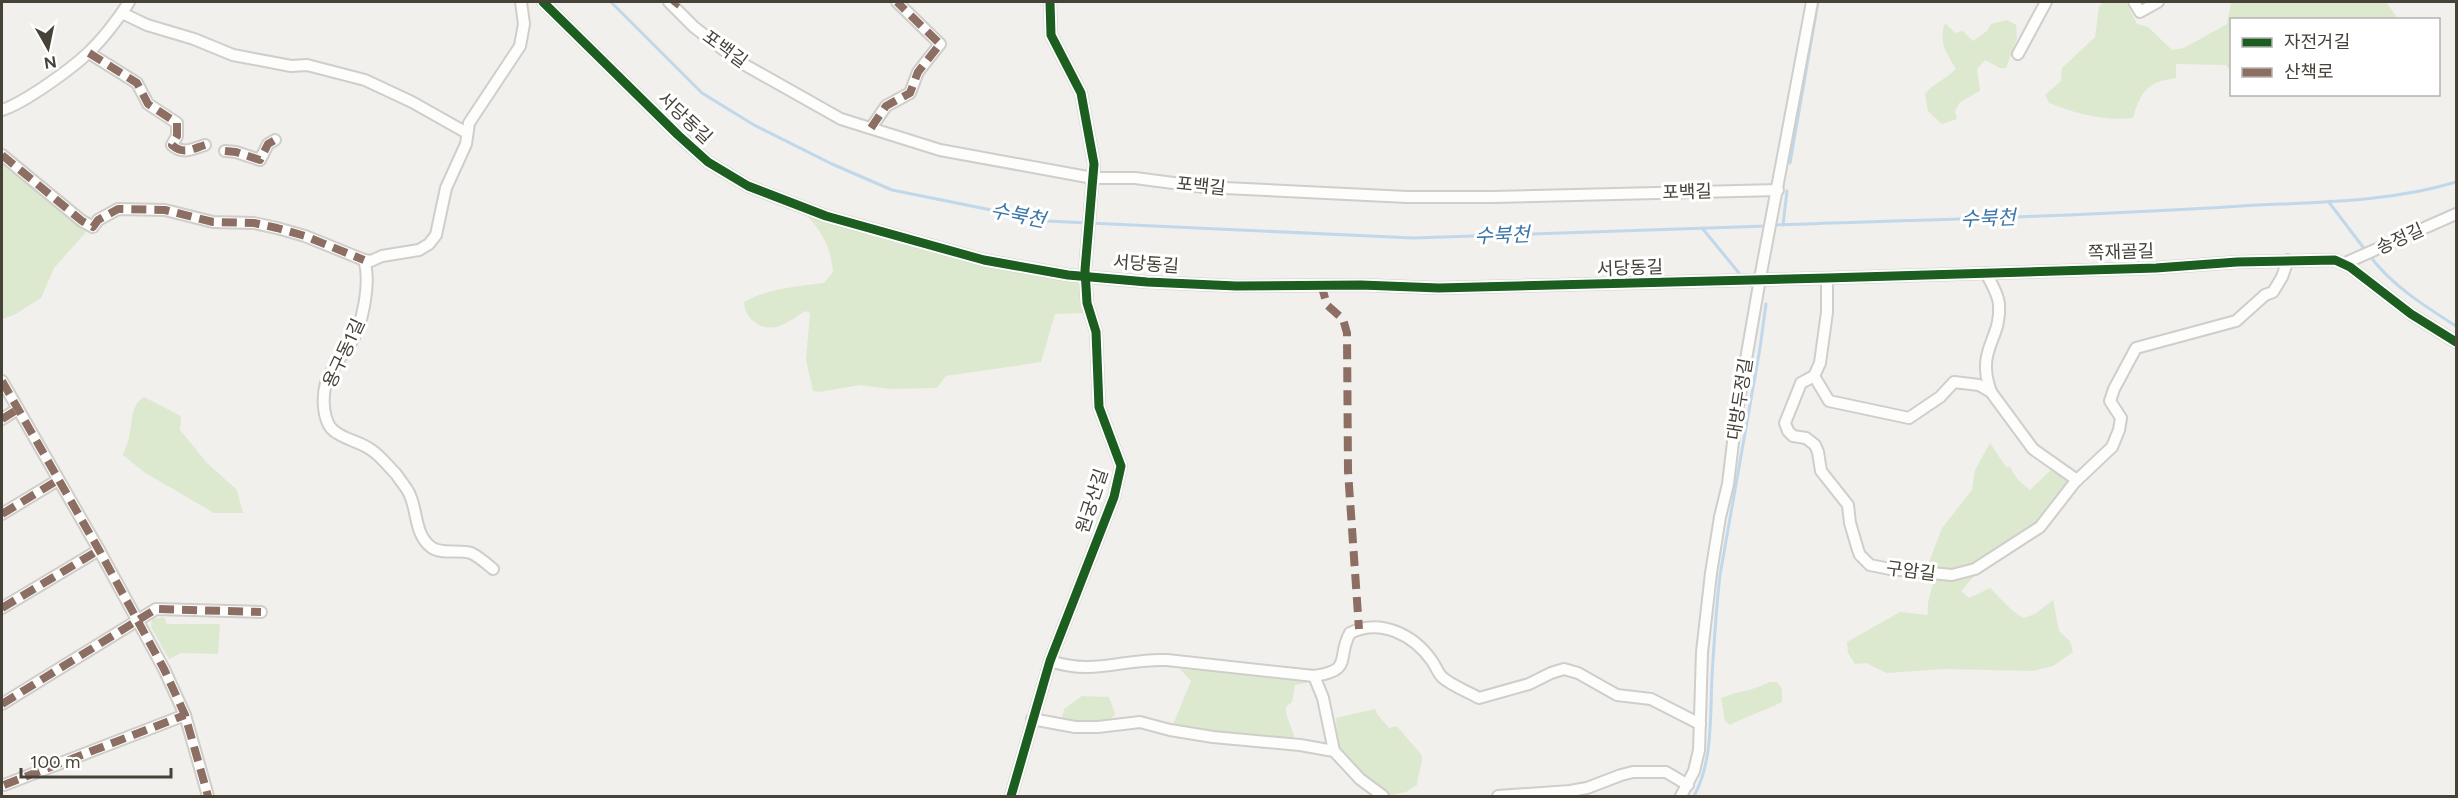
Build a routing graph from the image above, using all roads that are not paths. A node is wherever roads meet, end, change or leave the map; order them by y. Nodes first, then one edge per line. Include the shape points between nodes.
1 (129, 2) edge
2 (521, 2) edge
3 (543, 2) edge
4 (897, 2) edge
5 (1050, 2) edge
6 (1812, 2) edge
7 (2046, 2) edge
8 (2134, 2) edge
9 (2158, 2) edge
10 (673, 3) edge
11 (122, 13) junction
12 (88, 53) junction
13 (2018, 54) dead end
14 (2, 110) edge
15 (871, 128) junction
16 (467, 133) junction
17 (275, 140) dead end
18 (205, 145) dead end
19 (225, 151) dead end
20 (2, 154) edge
21 (1093, 182) junction
22 (1778, 190) junction
23 (2457, 214) edge
24 (364, 260) junction
25 (2288, 260) junction
26 (2348, 262) junction
27 (1085, 273) junction
28 (1986, 273) junction
29 (1761, 276) junction
30 (1827, 278) junction
31 (2457, 342) edge
32 (1814, 376) junction
33 (2, 381) edge
34 (1991, 392) junction
35 (18, 409) junction
36 (2, 419) edge
37 (58, 480) junction
38 (2078, 480) junction
39 (2, 513) edge
40 (99, 550) junction
41 (493, 568) dead end
42 (2, 608) edge
43 (261, 612) dead end
44 (138, 620) junction
45 (1050, 661) junction
46 (1314, 676) junction
47 (2, 704) edge
48 (185, 715) junction
49 (1032, 719) junction
50 (1700, 724) junction
51 (1334, 751) junction
52 (1688, 785) junction
53 (4, 787) edge
54 (208, 796) edge
55 (1011, 796) edge
56 (1383, 796) edge
57 (1498, 796) edge
58 (1681, 796) edge

1 - 11 street
2 - 16 street via 524,24 520,46 475,113
3 - 27 street, 서당동길 via 708,162 748,186 815,213 921,244 984,260
4 - 15 street via 940,44 918,72 910,93 886,106
5 - 21 street, 원궁산길 via 1051,35 1083,102 1094,164
6 - 22 street, 대방두정길
7 - 13 street
8 - 9 street via 2140,12
10 - 15 street, 포백길 via 694,27 738,61 841,119
11 - 12 street
11 - 16 street via 233,55 291,66 307,65 365,81
12 - 14 street
12 - 18 street via 137,83 148,104 177,123 172,145 178,150 184,152
15 - 21 street, 포백길 via 940,150
16 - 24 street via 446,188 436,235 429,244 405,254
17 - 19 street via 268,144 260,160
20 - 24 street via 93,227 118,209 165,210 213,222 277,228
21 - 22 street, 포백길 via 1135,178 1204,187 1407,197
21 - 27 street, 원궁산길
22 - 29 street, 대방두정길
23 - 26 street, 송정길
24 - 41 street, 용구동1길 via 366,289 362,317 326,385 326,417 334,432 372,450 397,476 409,493 424,541 434,549 471,553
25 - 26 street, 쪽재골길
25 - 28 street, 쪽재골길
25 - 38 street, 구암길 via 2273,292 2236,321 2136,348 2110,401 2121,418 2112,447
26 - 31 street, 쪽재골길 via 2410,314
27 - 29 street, 서당동길 via 1236,286 1439,288
27 - 45 street, 원궁산길 via 1087,303 1096,332 1099,407 1121,466 1114,497
28 - 30 street, 쪽재골길
28 - 34 street via 1999,303 1985,357 1985,376
29 - 30 street, 쪽재골길
29 - 50 street, 대방두정길 via 1711,573 1702,652
30 - 32 street, 구암길 via 1827,312 1820,363
32 - 34 street via 1830,401 1909,418 1940,398 1954,382 1979,385
32 - 38 street, 구암길 via 1801,383 1785,423 1793,436 1806,438 1815,445 1821,471 1848,505 1858,550 1870,565 1952,575 1975,569 2040,527
33 - 35 street
34 - 38 street via 2033,449
35 - 36 street
35 - 37 street
37 - 39 street
37 - 40 street
40 - 42 street
40 - 44 street
43 - 44 street via 156,609
44 - 47 street
44 - 48 street
45 - 46 street via 1090,669 1167,660
45 - 49 street, 원궁산길
46 - 50 street via 1341,665 1350,633 1359,629 1391,629 1412,640 1442,676 1479,698 1564,669 1617,695 1651,699
46 - 51 street via 1323,698
48 - 53 street
48 - 54 street
49 - 51 street via 1075,727 1140,722 1214,737
49 - 55 street, 원궁산길
50 - 52 street, 대방두정길 via 1699,750
51 - 56 street via 1360,779
52 - 57 street via 1666,772 1634,772 1587,788
52 - 58 street, 대방두정길

